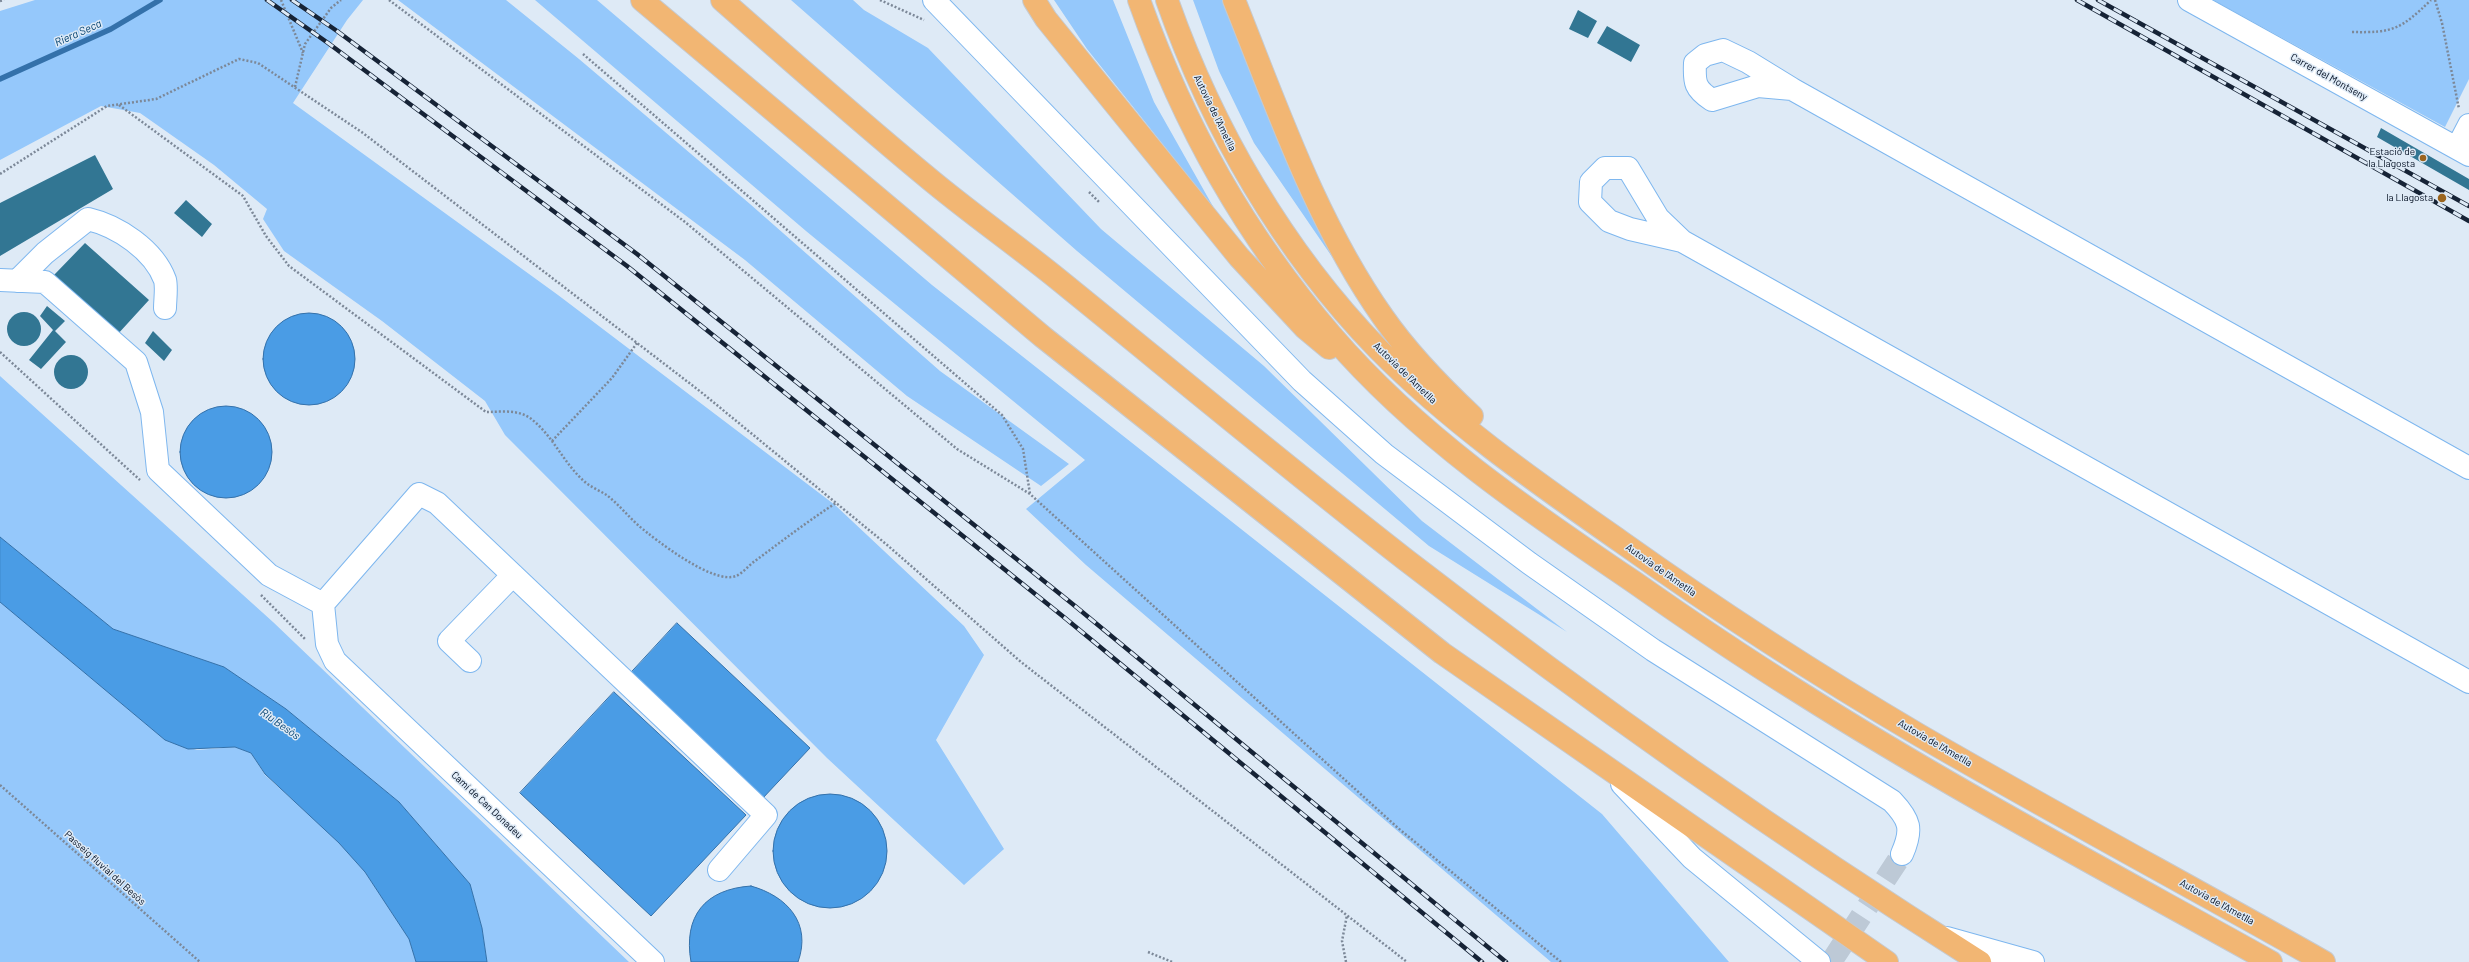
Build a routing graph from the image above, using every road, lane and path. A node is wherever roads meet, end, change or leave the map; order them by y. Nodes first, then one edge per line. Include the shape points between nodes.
1 (4, 0) edge
2 (281, 0) edge
3 (342, 0) edge
4 (388, 0) edge
5 (642, 0) edge
6 (722, 0) edge
7 (934, 0) edge
8 (1034, 0) edge
9 (1139, 0) edge
10 (1167, 0) edge
11 (1234, 0) edge
12 (2189, 0) edge
13 (2431, 0) edge
14 (2435, 0) edge
15 (0, 1) edge
16 (2352, 32) dead end
17 (303, 53) junction
18 (583, 54) dead end
19 (295, 88) junction
20 (1792, 89) dead end
21 (119, 104) junction
22 (2465, 140) edge
23 (0, 174) edge
24 (1682, 242) dead end
25 (8, 280) edge
26 (165, 308) dead end
27 (637, 343) junction
28 (1407, 412) junction
29 (552, 441) junction
30 (2469, 468) edge
31 (1550, 492) junction
32 (1030, 494) junction
33 (836, 503) junction
34 (513, 575) junction
35 (324, 604) junction
36 (470, 661) dead end
37 (2469, 682) edge
38 (1612, 773) junction
39 (0, 785) edge
40 (1902, 854) tunnel mouth
41 (719, 870) dead end
42 (1347, 915) junction
43 (1938, 936) junction
44 (1148, 952) dead end
45 (200, 962) edge
46 (653, 962) edge
47 (1172, 962) edge
48 (1346, 962) edge
49 (1407, 962) edge
50 (1561, 962) edge
51 (1819, 962) edge
52 (1886, 962) edge
53 (1980, 962) edge
54 (2033, 962) edge
55 (2271, 962) edge
56 (2324, 962) edge

1 - 15 path
2 - 17 path
3 - 17 path via 331,8 306,44
4 - 32 path via 685,222 957,449
5 - 38 highway via 1062,352 1442,653
6 - 43 highway via 929,179 1057,278 1186,385 1410,563 1625,723 1830,866
7 - 40 street via 1302,381 1384,454 1529,563 1653,650 1892,801 1904,814 1909,826
8 - 28 highway via 1046,19 1239,257 1305,328
9 - 28 highway via 1156,48 1183,110 1214,171 1251,230 1291,286 1334,339
10 - 31 highway, Autovia de l'Ametlla via 1193,67 1226,136 1254,186 1291,243 1377,347 1477,438
11 - 31 highway via 1310,184 1357,278 1384,318 1432,375
12 - 22 street, Carrer del Montseny
13 - 16 path via 2403,26 2388,31
14 - 22 path via 2442,23
17 - 19 path
18 - 32 path via 1002,415 1022,449
19 - 21 path via 258,63 239,59 156,99
19 - 27 path via 363,133
20 - 30 street
21 - 23 path via 107,106
21 - 29 path via 244,196 266,236 289,266 486,412 516,412 529,417
24 - 37 street
25 - 26 street via 88,219 101,222 148,251 165,281
25 - 35 street via 44,282 136,362 152,412 158,470 269,575
27 - 29 path via 612,378
27 - 33 path
28 - 55 highway via 1457,455 1573,541 1799,692 1905,756
29 - 33 path via 586,482 608,496 639,526 679,556 723,577 736,576
31 - 56 highway, Autovia de l'Ametlla via 1689,590 1912,730
32 - 50 path via 1398,828
33 - 42 path via 1021,662
34 - 35 street via 437,504 419,494
34 - 36 street via 449,641
34 - 41 street via 766,815
35 - 46 street, Camí de Can Donadeu via 327,644 335,661
38 - 51 street via 1692,858
38 - 52 highway
39 - 45 path, Passeig fluvial del Besòs
42 - 48 path via 1342,940
42 - 49 path
43 - 53 highway
43 - 54 street
44 - 47 path

